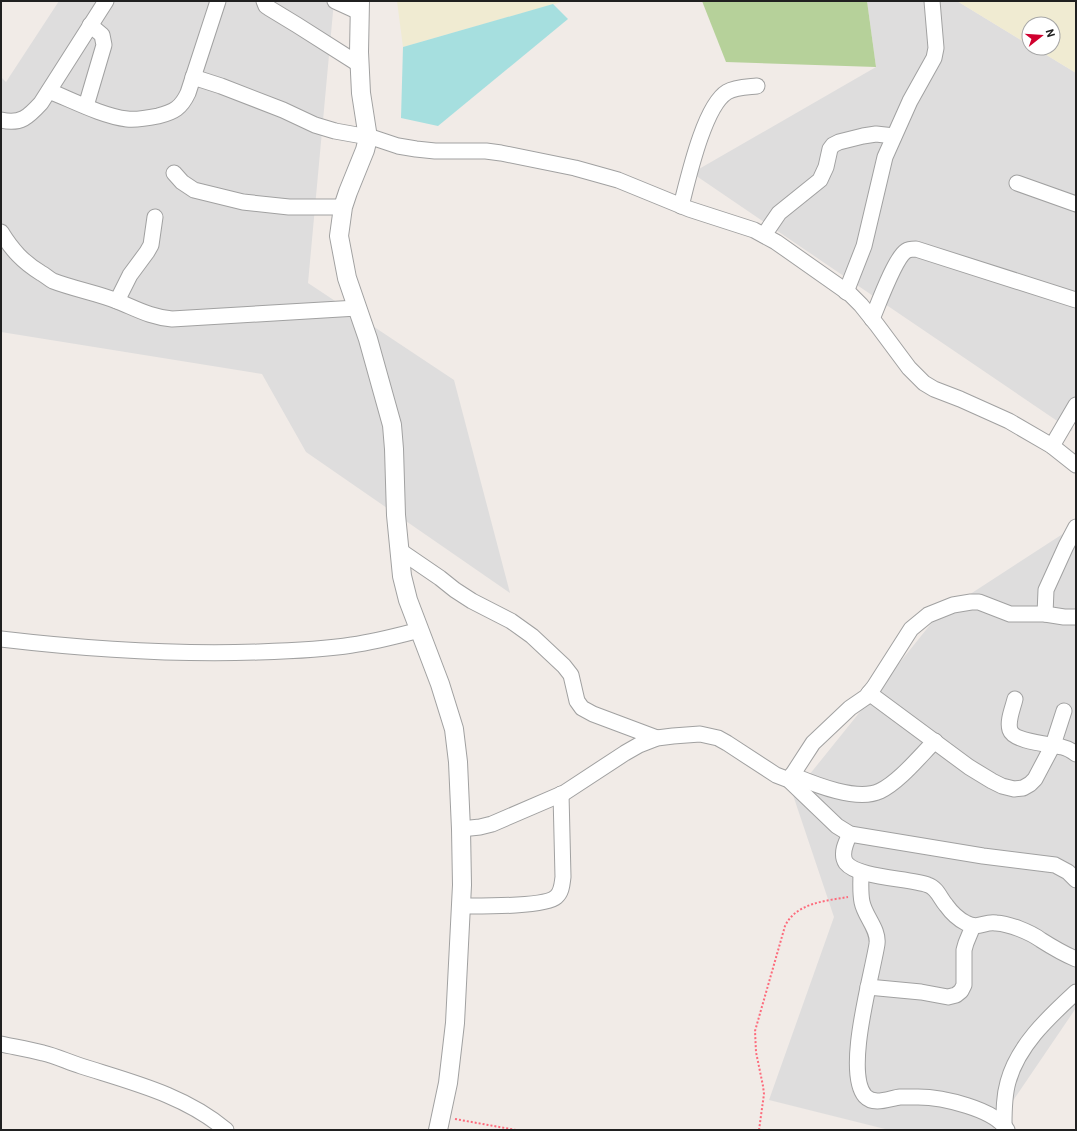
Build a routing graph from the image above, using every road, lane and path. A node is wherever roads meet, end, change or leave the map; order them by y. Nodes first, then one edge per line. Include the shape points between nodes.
1 (106, 1) edge
2 (218, 1) edge
3 (264, 1) edge
4 (335, 1) edge
5 (932, 1) edge
6 (360, 7) edge
7 (90, 25) junction
8 (360, 65) junction
9 (193, 77) junction
10 (757, 86) dead end
11 (49, 91) junction
12 (86, 106) junction
13 (1, 120) edge
14 (894, 136) junction
15 (368, 138) junction
16 (174, 174) dead end
17 (1017, 182) dead end
18 (1076, 204) edge
19 (681, 206) junction
20 (343, 208) junction
21 (155, 218) dead end
22 (1, 232) edge
23 (764, 235) junction
24 (846, 292) junction
25 (1076, 300) edge
26 (117, 301) junction
27 (357, 308) junction
28 (872, 319) junction
29 (1076, 405) edge
30 (1052, 446) junction
31 (1076, 465) edge
32 (1076, 527) edge
33 (398, 550) junction
34 (1045, 614) junction
35 (1076, 617) edge
36 (420, 630) junction
37 (1, 639) edge
38 (869, 693) junction
39 (1015, 699) dead end
40 (1064, 711) dead end
41 (657, 738) junction
42 (934, 742) junction
43 (1053, 745) junction
44 (1076, 754) edge
45 (790, 777) junction
46 (561, 794) junction
47 (461, 829) junction
48 (850, 834) junction
49 (861, 872) junction
50 (1076, 880) edge
51 (861, 894) junction
52 (461, 906) junction
53 (973, 926) junction
54 (1076, 959) edge
55 (868, 987) junction
56 (1076, 992) edge
57 (1, 1044) edge
58 (440, 1123) edge
59 (1005, 1127) edge
60 (226, 1130) edge
61 (516, 1130) edge
62 (759, 1130) edge

1 - 7 street
2 - 9 street
3 - 8 street via 266,6
4 - 6 street
5 - 14 street via 936,48 934,58
6 - 8 street
7 - 11 street
7 - 12 street via 102,35 104,46
8 - 15 street via 361,94
9 - 12 street via 184,102 166,114 128,119
9 - 15 street via 283,110 315,125
10 - 19 street via 727,91 716,103 704,126
11 - 12 street
11 - 13 street via 31,115 13,122
14 - 23 street via 876,134 833,145 820,180 779,213
14 - 24 street via 885,157 864,246
15 - 19 street via 416,149 486,151 591,171
15 - 20 street
16 - 20 street via 194,190 217,197 289,207
17 - 18 street
19 - 23 street
20 - 27 street via 339,236 347,278
21 - 26 street via 151,245 130,275
22 - 26 street via 17,256 52,280
23 - 24 street
24 - 28 street
25 - 28 street via 916,248 906,251 901,256
26 - 27 street via 149,315 172,319
27 - 33 street via 392,425
28 - 30 street via 909,368 924,383 1003,418
29 - 30 street
30 - 31 street
32 - 34 street via 1046,590
33 - 36 street via 402,576
33 - 41 street via 461,594 511,621 532,636 571,676 577,701 582,708
34 - 35 street
34 - 38 street via 1006,614 979,602 965,602 939,609 911,629
36 - 37 street via 351,645 297,651 221,654 74,648
36 - 47 street via 454,729
38 - 42 street
38 - 45 street via 813,743
39 - 43 street via 1009,724 1013,735 1020,739
40 - 43 street
41 - 45 street via 690,734 718,738 776,775
41 - 46 street via 625,753
42 - 43 street via 992,781 1014,789 1023,788 1035,779
42 - 45 street via 900,777 880,791 854,793 832,790
43 - 44 street via 1064,747
45 - 48 street via 837,826
46 - 47 street via 492,824
46 - 52 street via 563,877 562,890 556,897 540,903
47 - 52 street
48 - 49 street via 843,855 846,863
48 - 50 street via 1056,865
49 - 51 street
49 - 53 street via 930,885 954,914
51 - 55 street via 865,912 877,938
51 - 62 path via 801,909 790,916 785,926 755,1031 756,1052 764,1086
52 - 58 street via 455,1023
53 - 54 street via 995,923 1023,931
53 - 55 street via 964,950 964,984 956,995 948,997
55 - 59 street via 862,1014 858,1058 860,1088 866,1097 873,1101 920,1097 950,1102 991,1115
56 - 59 street via 1039,1028 1017,1058 1005,1096
57 - 60 street via 44,1053 156,1091 198,1110
58 - 61 path

